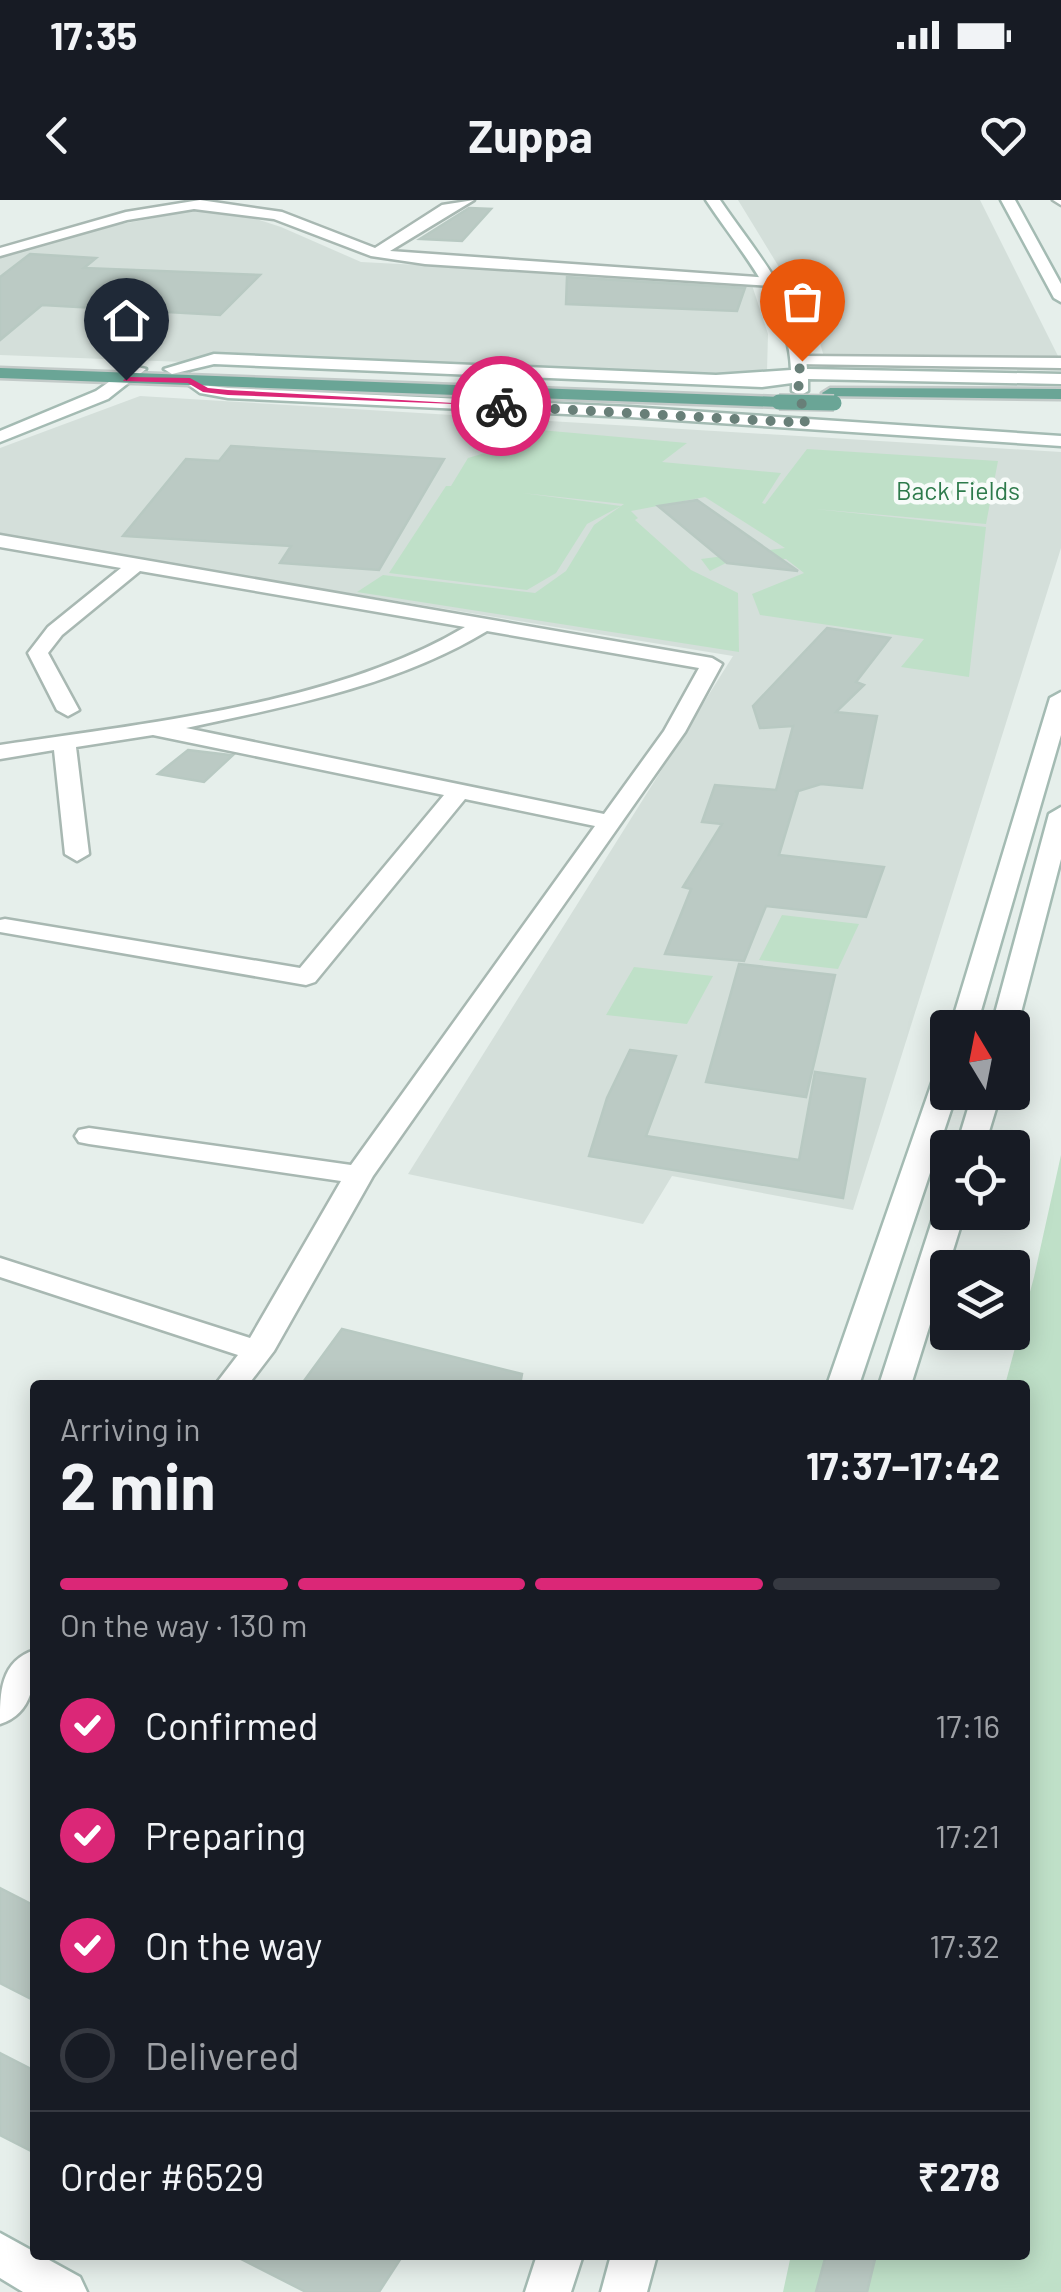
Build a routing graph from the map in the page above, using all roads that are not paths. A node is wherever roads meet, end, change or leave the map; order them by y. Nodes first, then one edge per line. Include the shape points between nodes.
1 (467, 200) edge
2 (713, 200) edge
3 (1008, 200) edge
4 (216, 201) edge
5 (194, 205) junction
6 (0, 252) edge
7 (376, 253) junction
8 (770, 282) junction
9 (1061, 298) edge
10 (1061, 363) edge
11 (0, 365) edge
12 (172, 370) junction
13 (799, 371) junction
14 (0, 374) edge
15 (96, 374) junction
16 (132, 374) junction
17 (1061, 379) edge
18 (190, 380) junction
19 (1061, 394) edge
20 (779, 397) junction
21 (1010, 399) junction
22 (1061, 404) edge
23 (0, 421) edge
24 (805, 423) junction
25 (0, 437) edge
26 (1061, 441) edge
27 (34, 531) dead end
28 (0, 541) edge
29 (174, 554) dead end
30 (137, 564) junction
31 (481, 626) junction
32 (1061, 698) edge
33 (68, 710) dead end
34 (154, 728) junction
35 (64, 742) junction
36 (0, 752) edge
37 (459, 791) junction
38 (1061, 814) edge
39 (610, 822) junction
40 (77, 854) dead end
41 (5, 926) dead end
42 (967, 1010) edge
43 (1009, 1010) edge
44 (937, 1110) edge
45 (89, 1136) dead end
46 (360, 1175) junction
47 (944, 1230) edge
48 (0, 1267) edge
49 (258, 1350) junction
50 (235, 1380) edge
51 (845, 1380) edge
52 (897, 1380) edge
53 (30, 1674) edge
54 (16, 1703) edge
55 (0, 2254) edge
56 (558, 2260) edge
57 (633, 2260) edge
58 (64, 2292) edge
59 (548, 2292) edge
60 (624, 2292) edge

1 - 7 street
2 - 8 street
3 - 9 street
4 - 5 street
5 - 6 street via 126,216
5 - 7 street via 277,216
7 - 8 street
8 - 13 street via 786,310
10 - 13 street
11 - 15 main road
12 - 13 street via 214,359 716,380
12 - 16 main road
12 - 20 main road
13 - 17 street
13 - 24 street
14 - 15 main road
15 - 16 main road
15 - 23 street
16 - 18 main road
16 - 25 street via 102,395
18 - 20 main road
18 - 24 street via 228,393
19 - 21 main road
20 - 21 main road, bridge
21 - 22 main road
24 - 26 street
27 - 29 street
28 - 30 street
30 - 31 street
30 - 33 street via 38,652
31 - 34 street via 399,666
31 - 39 street via 712,664
32 - 42 street
34 - 35 street
34 - 37 street
35 - 36 street
35 - 40 street
37 - 39 street
37 - 41 street via 306,977
38 - 43 street
39 - 46 street
44 - 51 street
45 - 46 street
46 - 49 street
47 - 52 street
48 - 49 street
49 - 50 street
53 - 54 street
55 - 58 street
56 - 59 street
57 - 60 street

